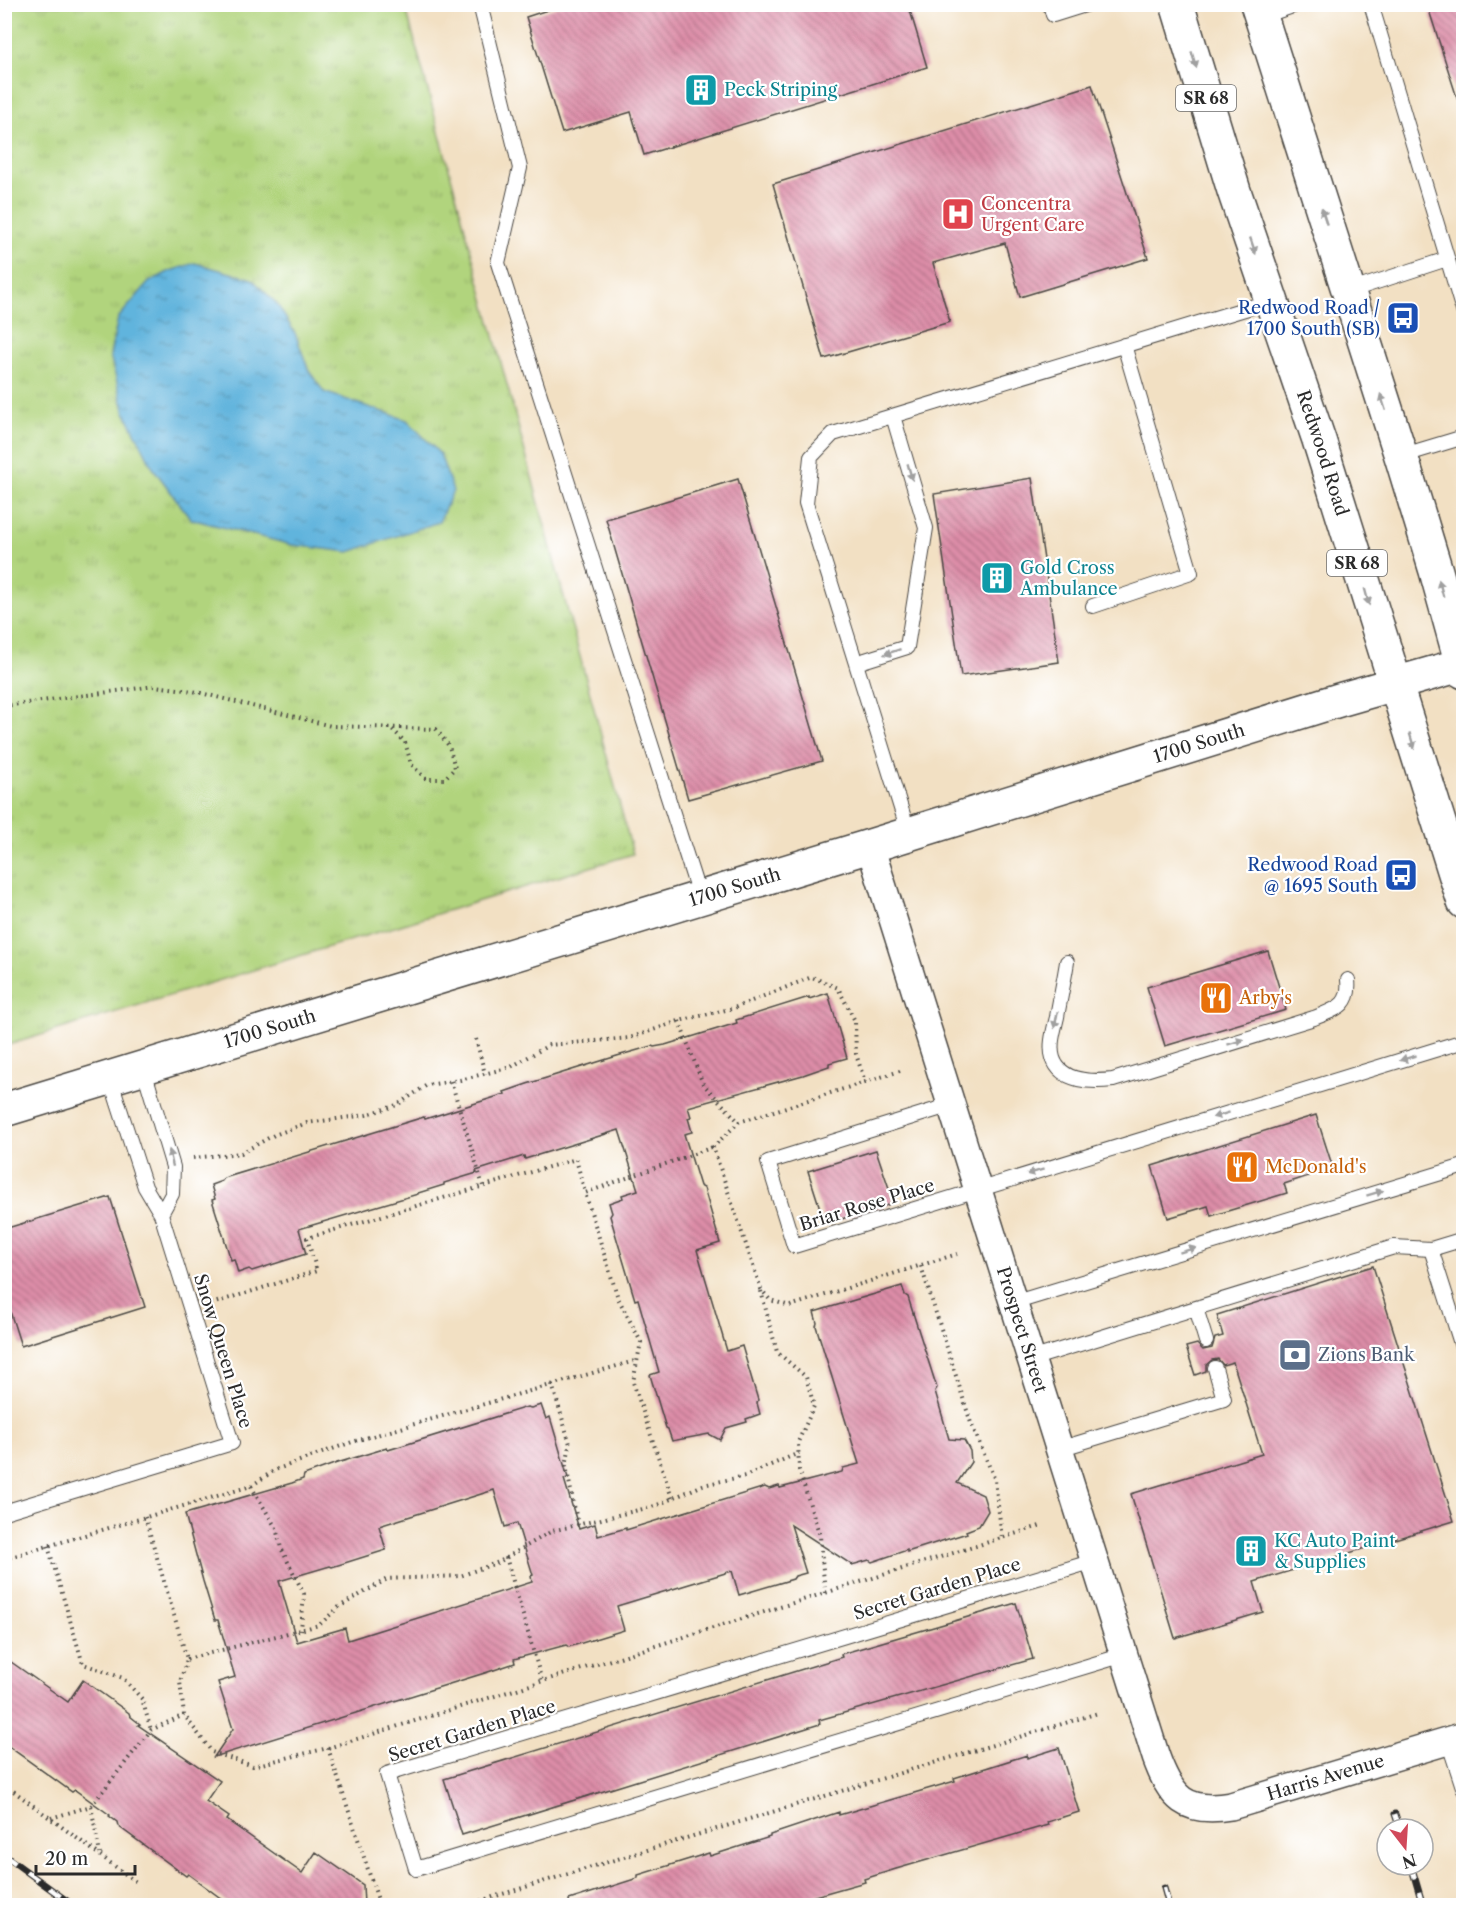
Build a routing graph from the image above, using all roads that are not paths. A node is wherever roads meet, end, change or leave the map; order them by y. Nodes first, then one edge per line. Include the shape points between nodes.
1 (480, 4) edge
2 (1050, 4) edge
3 (1088, 4) edge
4 (1177, 4) edge
5 (1299, 4) edge
6 (1371, 4) edge
7 (1258, 11) edge
8 (1447, 259) junction
9 (1348, 292) junction
10 (1271, 301) junction
11 (1464, 315) edge
12 (1124, 345) junction
13 (893, 416) junction
14 (1464, 437) edge
15 (1401, 456) junction
16 (1094, 606) dead end
17 (856, 663) junction
18 (1463, 667) edge
19 (1395, 685) junction
20 (909, 834) junction
21 (870, 846) junction
22 (700, 898) junction
23 (1464, 902) edge
24 (1067, 962) dead end
25 (1348, 980) dead end
26 (1464, 1041) edge
27 (143, 1067) junction
28 (110, 1078) junction
29 (951, 1105) junction
30 (4, 1110) edge
31 (1464, 1166) edge
32 (978, 1190) junction
33 (161, 1214) junction
34 (1464, 1239) edge
35 (1431, 1249) junction
36 (1014, 1303) junction
37 (1196, 1308) junction
38 (1206, 1341) dead end
39 (1464, 1353) edge
40 (1031, 1359) junction
41 (1215, 1368) dead end
42 (1059, 1449) junction
43 (4, 1512) edge
44 (1094, 1561) junction
45 (1124, 1655) junction
46 (1456, 1739) edge
47 (1464, 1790) edge
48 (1188, 1804) joint

1 - 22 lane via 520,168 498,263
2 - 3 lane via 1053,15
4 -> 10 main road, Redwood Road / SR 68
5 - 7 lane
6 - 8 lane
9 -> 7 main road
8 - 9 lane
8 - 11 lane
15 -> 9 main road
10 - 12 lane
10 -> 19 main road, Redwood Road / SR 68
12 - 13 lane
12 - 16 lane via 1191,573
13 -> 17 lane via 926,528 907,647
13 - 17 lane via 833,434 811,457 806,503
14 - 15 lane
18 -> 15 main road
17 - 20 lane
18 - 19 main road, 1700 South
19 - 20 main road, 1700 South
19 -> 23 main road, Redwood Road / SR 68
20 - 21 main road, 1700 South
21 - 22 main road, 1700 South
21 - 29 street, Prospect Street
22 - 27 main road, 1700 South
24 -> 25 lane via 1052,1043 1053,1059 1075,1079 1093,1082 1113,1080 1314,1018 1346,1001
26 -> 32 lane
27 - 28 main road, 1700 South
33 -> 27 lane via 172,1194 174,1174
28 - 30 main road, 1700 South
28 - 33 lane, Snow Queen Place via 145,1187
29 - 32 street, Prospect Street
29 - 32 lane, Briar Rose Place via 768,1162 794,1246
36 -> 31 lane
32 - 36 street, Prospect Street
33 - 43 lane, Snow Queen Place via 232,1443
34 - 35 lane
35 - 37 lane via 1394,1247
35 - 39 lane
36 - 40 street, Prospect Street
37 - 38 lane
37 - 40 lane
40 - 42 street, Prospect Street
41 - 42 lane via 1224,1399
42 - 44 street, Prospect Street
44 - 45 street, Prospect Street
44 - 45 lane, Secret Garden Place via 387,1774 416,1869
45 - 48 street, Prospect Street via 1162,1774 1176,1796
46 - 47 lane
46 - 48 street, Harris Avenue via 1231,1806 1200,1809

